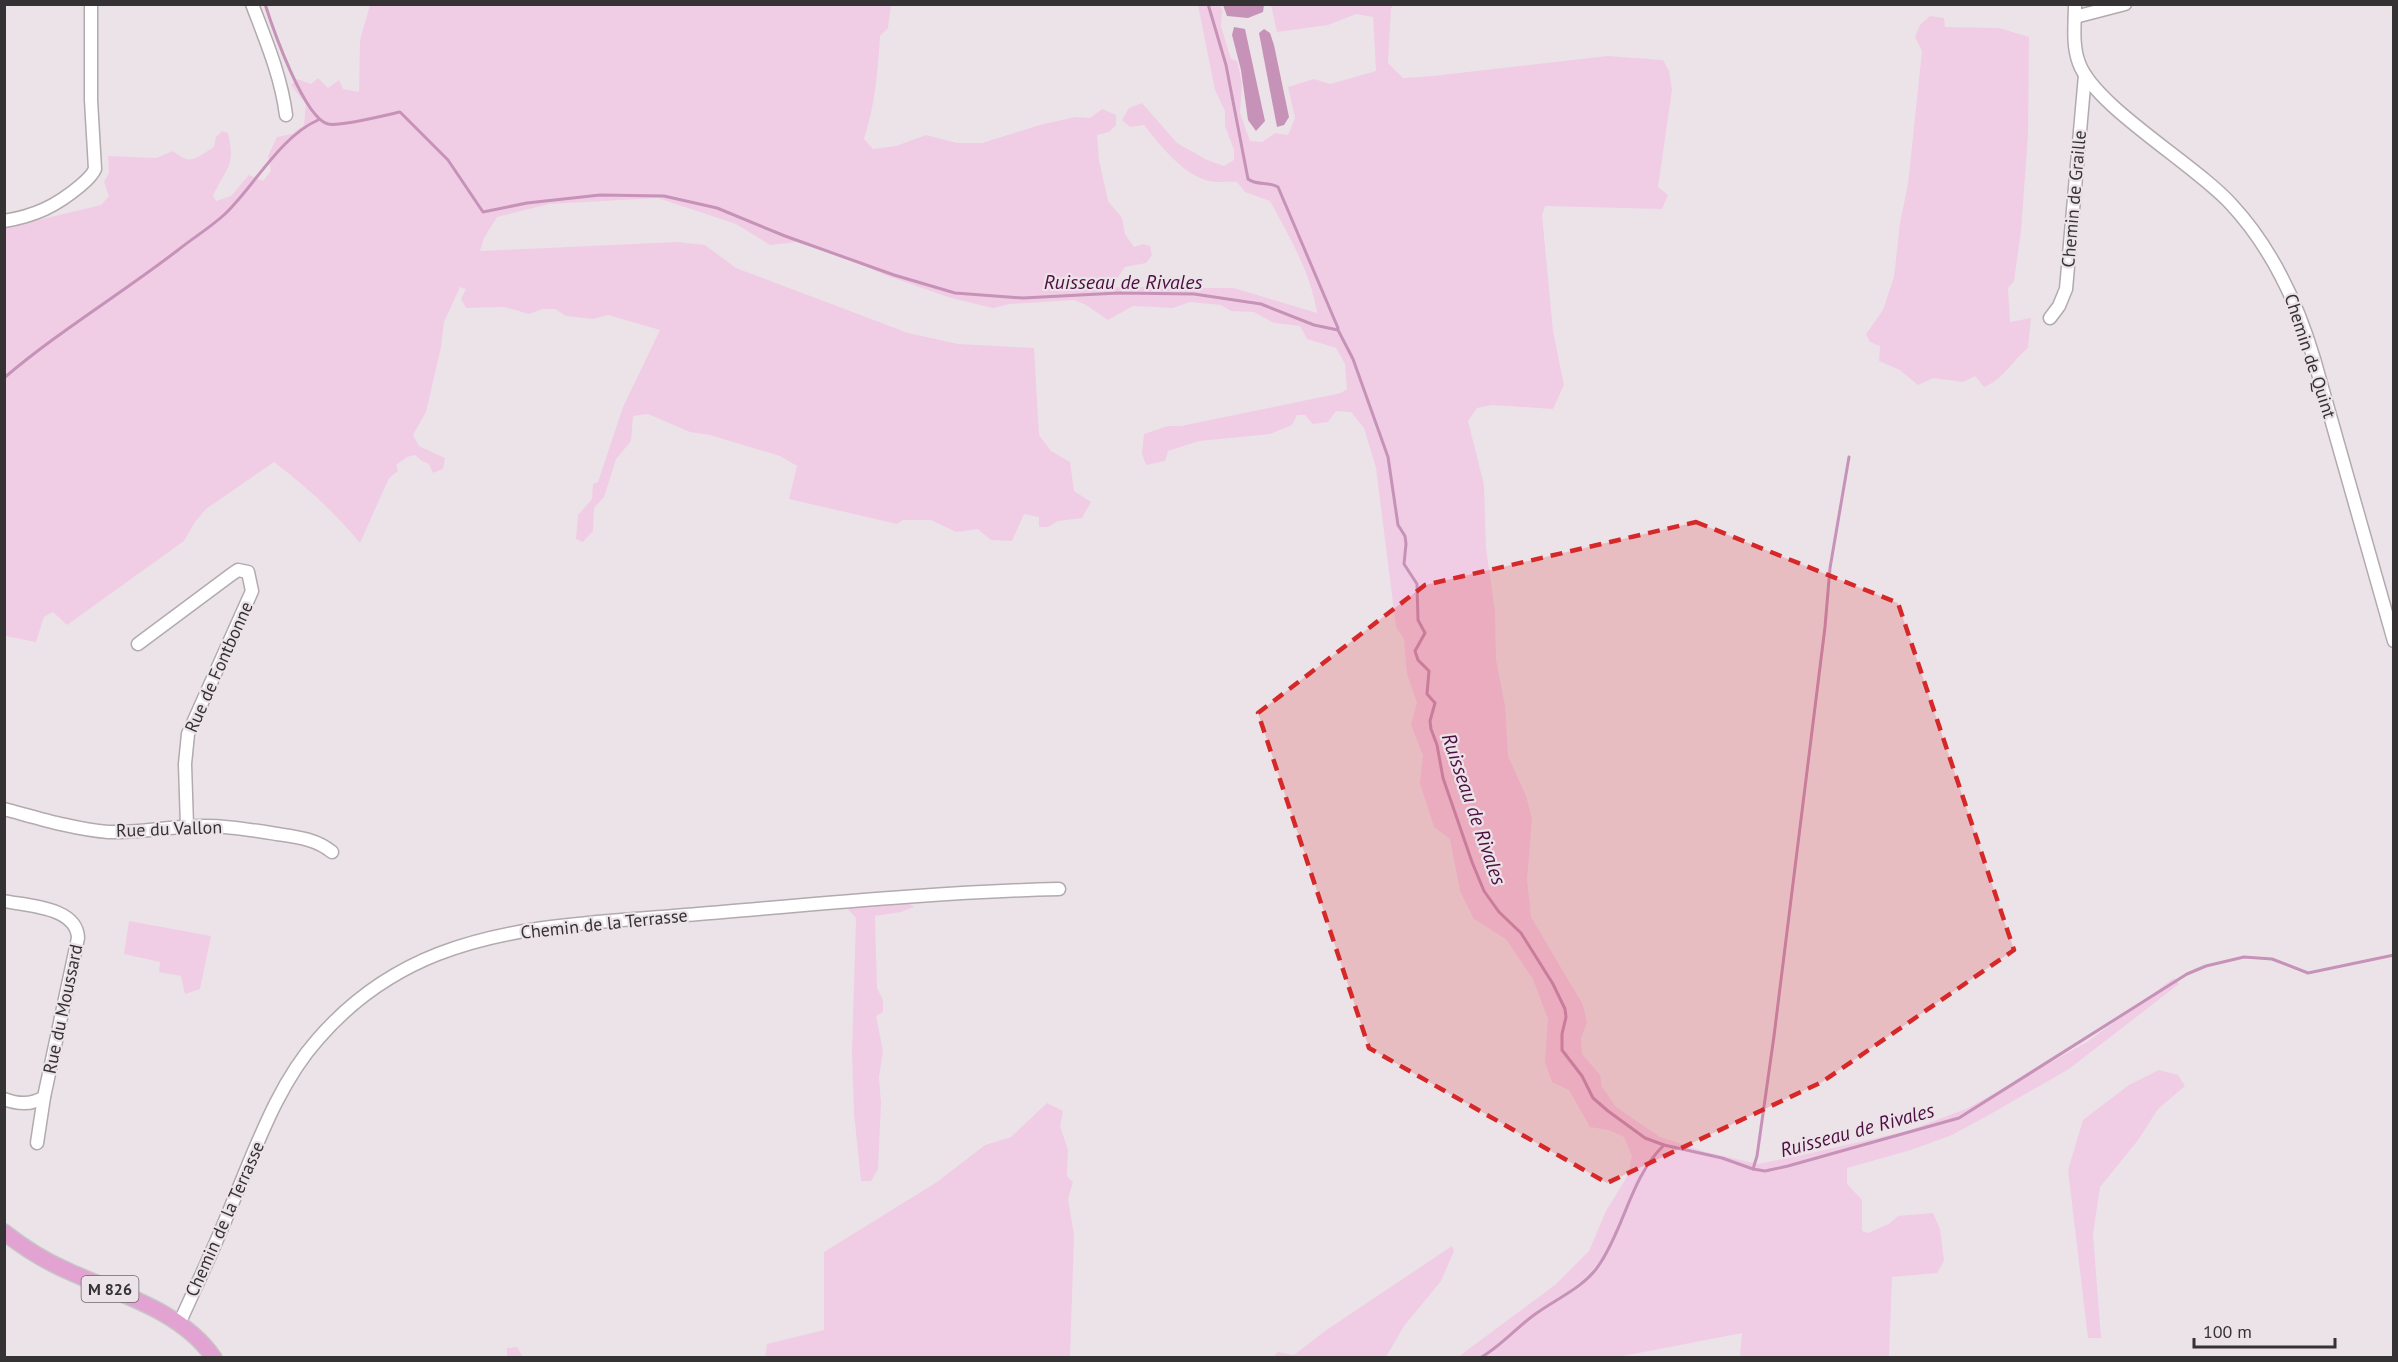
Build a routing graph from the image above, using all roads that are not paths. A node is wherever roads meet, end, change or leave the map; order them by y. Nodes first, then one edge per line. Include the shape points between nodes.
1 (91, 4) edge
2 (252, 4) edge
3 (2126, 4) edge
4 (2075, 11) edge
5 (2085, 75) junction
6 (286, 116) dead end
7 (4, 221) edge
8 (2050, 318) dead end
9 (2394, 641) edge
10 (138, 644) dead end
11 (4, 810) edge
12 (187, 826) junction
13 (332, 852) dead end
14 (1059, 889) dead end
15 (4, 901) edge
16 (44, 1097) junction
17 (4, 1099) edge
18 (37, 1143) dead end
19 (4, 1233) edge
20 (179, 1324) junction
21 (214, 1358) edge

1 - 7 street via 95,169 52,207 29,217
2 - 6 street via 283,90
3 - 4 street
4 - 5 street, Chemin de Quint via 2076,50
5 - 8 street, Chemin de Graille via 2066,289
5 - 9 street, Chemin de Quint via 2104,98 2231,203 2281,274 2314,359
10 - 12 street, Rue de Fontbonne via 231,574 238,570 248,572 252,591 188,734
11 - 12 street, Rue du Vallon via 110,832
12 - 13 street, Rue du Vallon via 225,826 304,838
14 - 20 street, Chemin de la Terrasse via 895,897 550,927 476,941 416,964 351,1006 316,1041 288,1082
15 - 16 street, Rue du Moussard via 59,914 72,921 78,932
16 - 17 street, Rue du Moussard via 27,1103
16 - 18 street, Rue du Moussard
19 - 20 main road, M 826 via 43,1259 151,1307
20 - 21 main road, M 826

